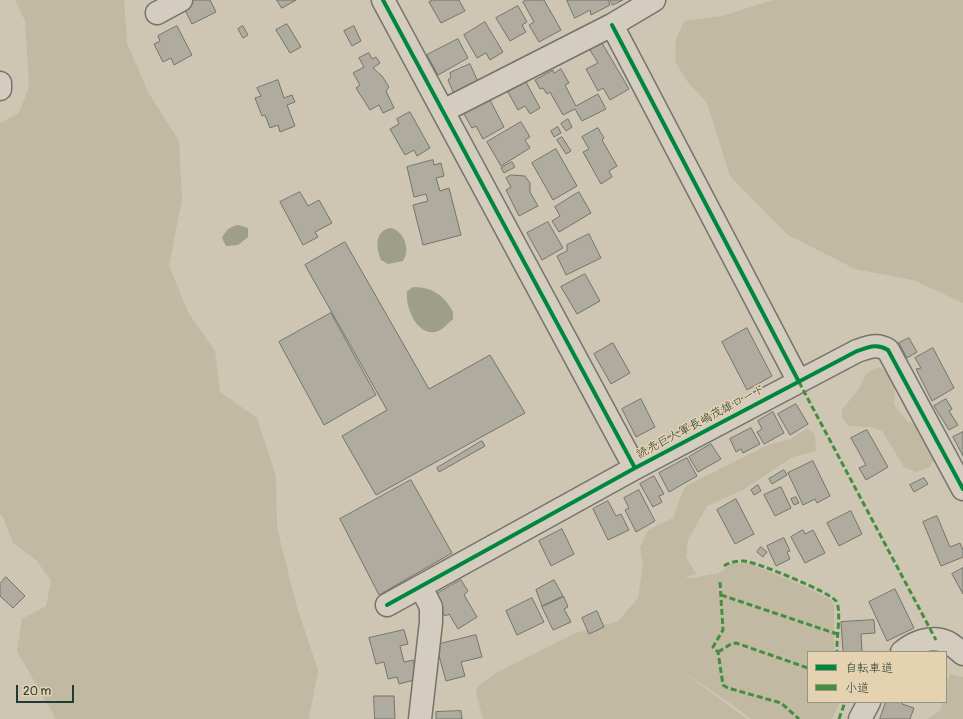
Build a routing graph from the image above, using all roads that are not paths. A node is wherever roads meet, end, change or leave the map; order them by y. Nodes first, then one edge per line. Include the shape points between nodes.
1 (181, 0) edge
2 (383, 0) edge
3 (649, 1) edge
4 (157, 13) dead end
5 (612, 26) junction
6 (0, 83) edge
7 (0, 89) edge
8 (443, 111) junction
9 (799, 382) junction
10 (635, 468) junction
11 (963, 489) edge
12 (421, 587) junction
13 (386, 605) dead end
14 (904, 651) edge
15 (963, 654) edge
16 (868, 703) edge
17 (420, 719) edge
18 (860, 719) edge

1 - 4 street
2 - 8 street
3 - 5 street
5 - 8 street
5 - 9 street
6 - 7 street
8 - 10 street
9 - 10 street, 読売巨人軍長嶋茂雄ロード
9 - 11 street, 読売巨人軍長嶋茂雄ロード via 857,351 881,345 888,350
10 - 12 street, 読売巨人軍長嶋茂雄ロード
12 - 13 street, 読売巨人軍長嶋茂雄ロード
12 - 17 street via 431,607 432,622
14 - 15 street via 931,639 947,642
16 - 18 street

